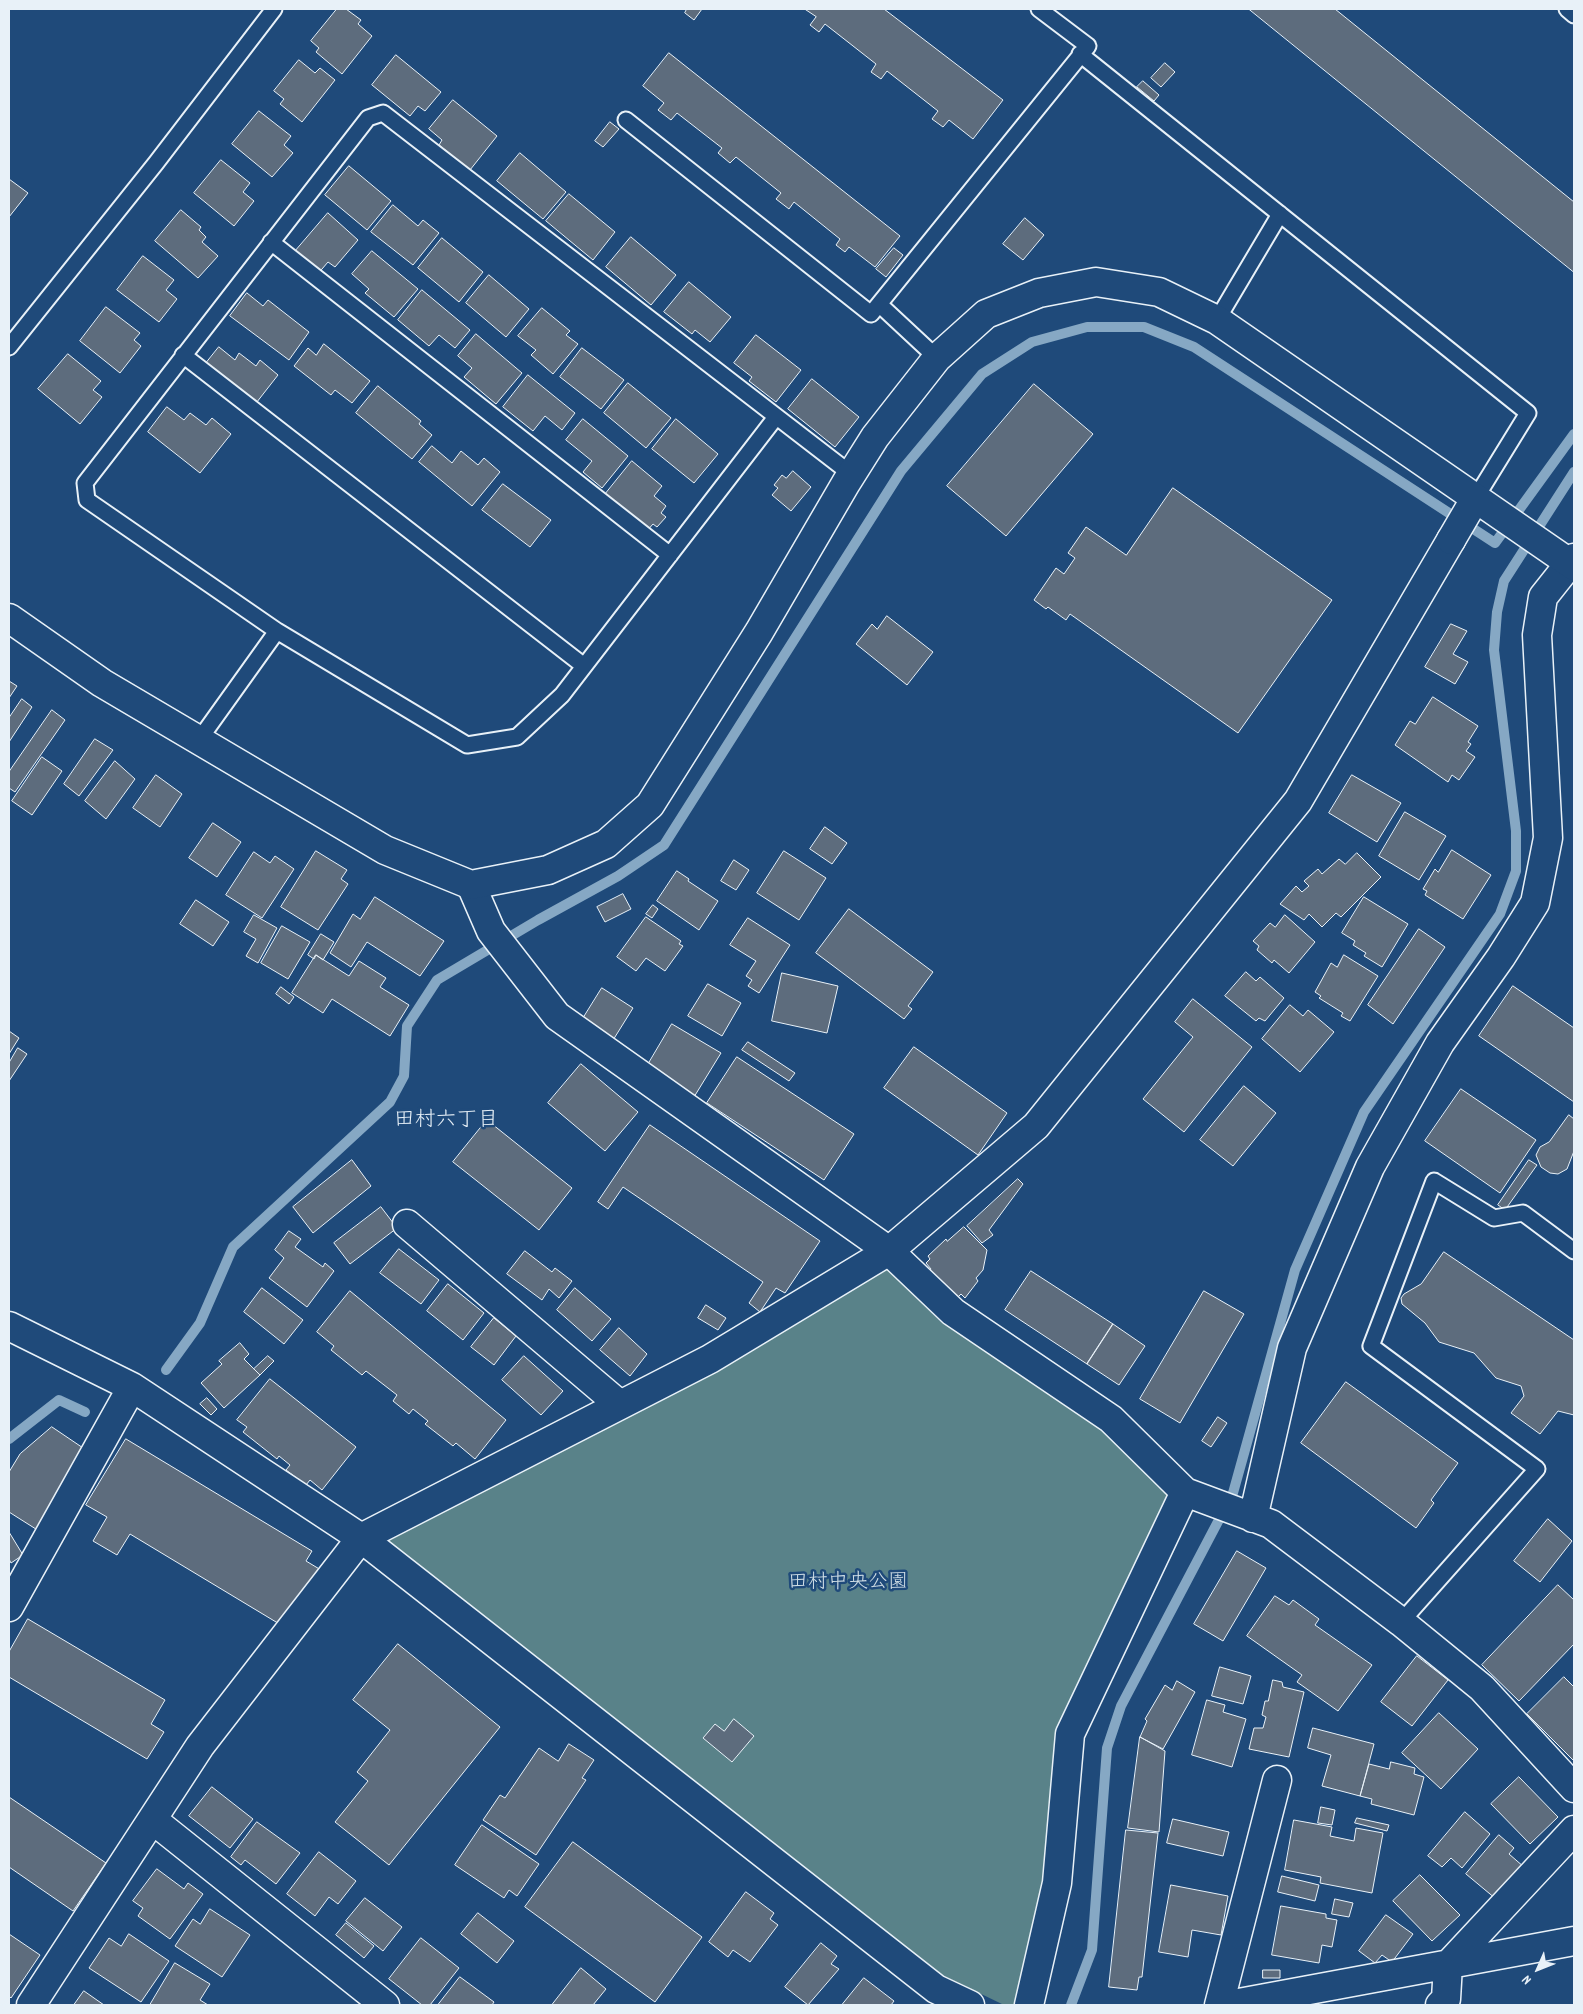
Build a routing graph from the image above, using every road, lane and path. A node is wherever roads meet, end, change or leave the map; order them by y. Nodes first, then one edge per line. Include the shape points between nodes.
1 (274, 9) edge
2 (1039, 9) edge
3 (1567, 9) edge
4 (1574, 15) edge
5 (1080, 54) junction
6 (626, 120) dead end
7 (1280, 214) junction
8 (271, 242) junction
9 (879, 304) junction
10 (1217, 320) junction
11 (9, 347) edge
12 (183, 356) junction
13 (937, 358) junction
14 (776, 417) junction
15 (851, 474) junction
16 (1475, 499) junction
17 (670, 555) junction
18 (1568, 560) edge
19 (9, 618) edge
20 (277, 631) junction
21 (584, 666) junction
22 (199, 740) junction
23 (471, 885) junction
24 (407, 1224) dead end
25 (1574, 1250) edge
26 (889, 1251) junction
27 (9, 1326) edge
28 (132, 1387) junction
29 (620, 1405) junction
30 (1194, 1495) junction
31 (1249, 1516) junction
32 (361, 1538) junction
33 (9, 1607) edge
34 (1401, 1622) junction
35 (1277, 1780) dead end
36 (1574, 1788) edge
37 (153, 1820) junction
38 (1574, 1830) edge
39 (1574, 1942) edge
40 (1448, 1965) junction
41 (1333, 1996) edge
42 (32, 2005) edge
43 (385, 2005) edge
44 (970, 2005) edge
45 (1029, 2005) edge
46 (1219, 2005) edge
47 (1228, 2005) edge
48 (1440, 2005) edge

1 - 11 lane
2 - 5 lane via 1088,46
3 - 4 lane
5 - 7 lane
5 - 9 lane
6 - 9 lane via 871,314
7 - 10 lane
7 - 16 lane via 1528,413
8 - 12 lane
8 - 14 lane via 368,118 383,113
8 - 17 lane
9 - 13 lane
10 - 13 street via 1159,292 1096,282 1040,292 986,314
10 - 16 street
12 - 20 lane via 85,483 87,500
12 - 21 lane
13 - 15 street via 875,437
14 - 15 lane
14 - 17 lane
15 - 23 street via 759,632 650,805 606,844 548,870
16 - 18 street
16 - 26 street via 1298,801 1036,1126
17 - 21 lane
18 - 31 street via 1543,596 1537,635 1548,838 1535,903 1440,1043 1370,1167 1292,1348
19 - 22 street via 102,683
20 - 21 lane via 467,745 516,737 562,695
20 - 22 lane
22 - 23 street via 385,850
23 - 26 street via 491,930 557,1016
24 - 29 street
25 - 34 lane via 1522,1213 1494,1218 1434,1181 1370,1346 1537,1469
26 - 29 street via 710,1359
26 - 30 street via 953,1312 1111,1419
27 - 28 street
28 - 32 street
28 - 33 street
29 - 32 street
30 - 31 street
30 - 45 street via 1070,1734 1057,1883
31 - 34 street via 1271,1524
32 - 37 street via 200,1746
32 - 44 street via 936,1989
34 - 36 street via 1482,1688
35 - 46 street
37 - 42 street
37 - 43 street
38 - 40 street
39 - 40 street
40 - 41 street
40 - 48 street via 1446,1999
41 - 47 street

